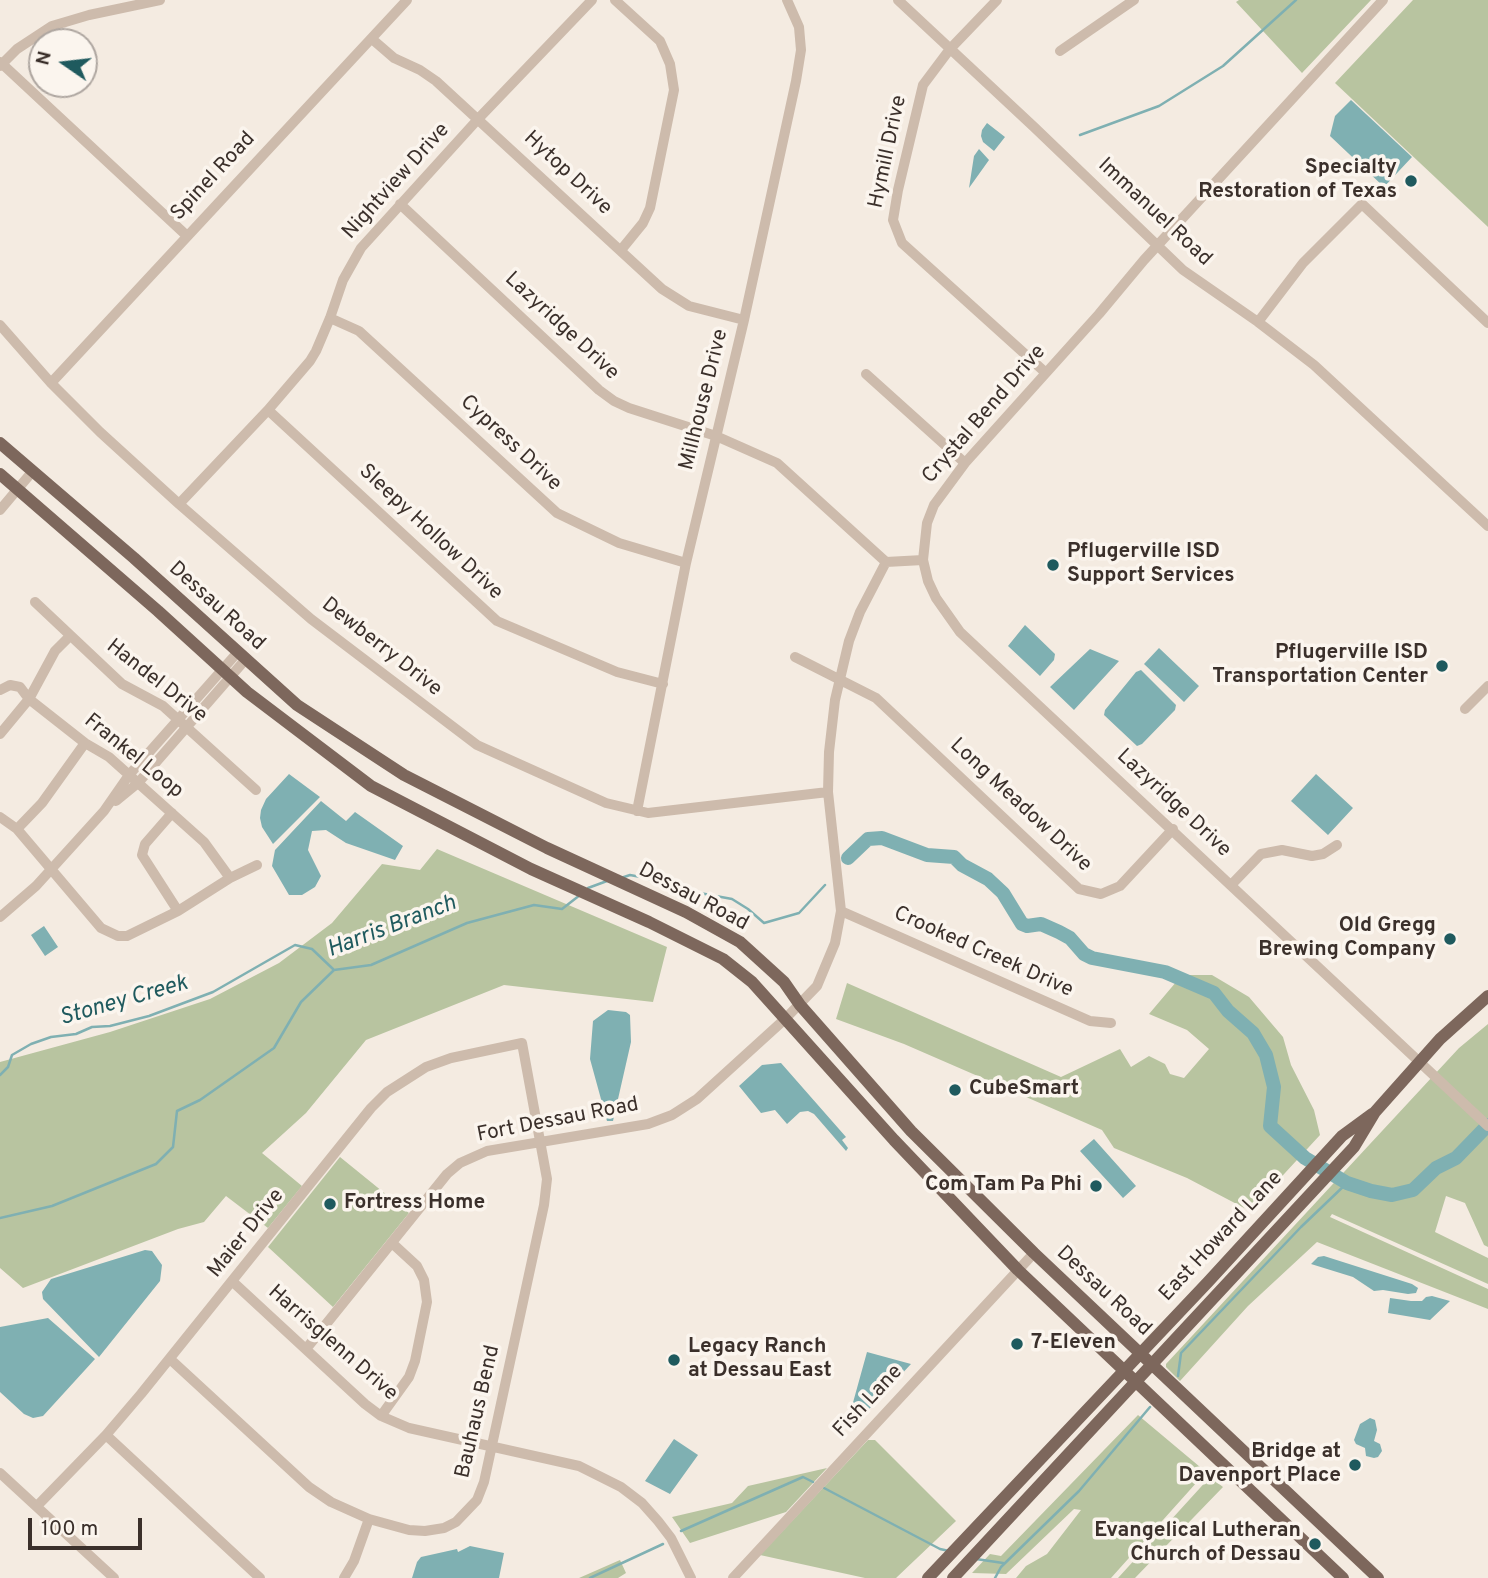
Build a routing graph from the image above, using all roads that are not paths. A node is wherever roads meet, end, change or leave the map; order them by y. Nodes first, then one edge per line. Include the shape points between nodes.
1 (160, 0) edge
2 (407, 0) edge
3 (592, 0) edge
4 (615, 0) edge
5 (787, 0) edge
6 (898, 0) edge
7 (997, 0) edge
8 (1134, 0) edge
9 (1383, 0) edge
10 (372, 38) junction
11 (950, 49) junction
12 (1060, 51) dead end
13 (1, 64) edge
14 (479, 118) junction
15 (400, 204) junction
16 (186, 235) junction
17 (1157, 246) junction
18 (621, 250) junction
19 (330, 318) junction
20 (744, 320) junction
21 (1258, 321) junction
22 (1488, 323) edge
23 (0, 325) edge
24 (1046, 373) junction
25 (866, 374) dead end
26 (51, 383) junction
27 (268, 410) junction
28 (716, 436) junction
29 (0, 443) edge
30 (965, 463) junction
31 (32, 472) junction
32 (0, 474) edge
33 (18, 490) junction
34 (179, 504) junction
35 (0, 510) edge
36 (1488, 526) edge
37 (923, 560) junction
38 (886, 562) junction
39 (687, 563) junction
40 (35, 602) dead end
41 (69, 637) junction
42 (241, 657) junction
43 (794, 657) dead end
44 (227, 673) junction
45 (839, 679) junction
46 (663, 684) junction
47 (1488, 686) edge
48 (0, 690) edge
49 (29, 699) junction
50 (1465, 709) dead end
51 (178, 720) junction
52 (187, 727) junction
53 (0, 734) edge
54 (85, 743) junction
55 (129, 775) junction
56 (138, 783) junction
57 (256, 790) dead end
58 (828, 792) junction
59 (104, 811) junction
60 (637, 811) junction
61 (172, 813) junction
62 (0, 817) edge
63 (17, 829) junction
64 (1173, 829) junction
65 (1337, 845) dead end
66 (257, 865) dead end
67 (51, 870) junction
68 (230, 878) junction
69 (1232, 884) junction
70 (178, 911) junction
71 (841, 911) junction
72 (0, 917) edge
73 (1488, 996) edge
74 (800, 1004) junction
75 (785, 1019) junction
76 (1111, 1023) dead end
77 (522, 1043) joint
78 (1420, 1061) junction
79 (1375, 1112) junction
80 (1488, 1126) edge
81 (541, 1143) junction
82 (392, 1243) junction
83 (1034, 1253) junction
84 (1018, 1270) junction
85 (233, 1282) junction
86 (306, 1349) junction
87 (1140, 1353) junction
88 (170, 1359) junction
89 (1151, 1364) junction
90 (1125, 1369) junction
91 (1136, 1380) junction
92 (381, 1416) junction
93 (106, 1435) junction
94 (492, 1445) junction
95 (0, 1473) edge
96 (37, 1506) junction
97 (369, 1520) junction
98 (1322, 1525) junction
99 (1304, 1542) junction
100 (932, 1574) edge
101 (958, 1574) edge
102 (114, 1578) edge
103 (260, 1578) edge
104 (344, 1578) edge
105 (691, 1578) edge
106 (733, 1578) edge
107 (1343, 1578) edge
108 (1378, 1578) edge

1 - 13 street via 52,26
2 - 10 street, Spinel Road
3 - 14 street, Nightview Drive
4 - 18 street via 660,41 674,90 650,208
5 - 20 street, Millhouse Drive via 799,27 801,50
6 - 11 street, Immanuel Road
7 - 11 street, Hymill Drive
8 - 12 street
9 - 17 street, Crystal Bend Drive
10 - 14 street, Hytop Drive via 394,58 436,80
10 - 16 street, Spinel Road
11 - 17 street, Immanuel Road
11 - 24 street, Hymill Drive via 923,85 893,220 902,243
13 - 16 street
14 - 15 street, Nightview Drive
14 - 18 street, Hytop Drive
15 - 19 street, Nightview Drive via 351,264
15 - 28 street, Lazyridge Drive via 599,390 629,408
16 - 26 street, Spinel Road
17 - 21 street, Immanuel Road via 1199,282
17 - 24 street, Crystal Bend Drive
18 - 20 street, Hytop Drive via 662,289 689,306
19 - 27 street, Nightview Drive via 310,361
19 - 39 street, Cypress Drive via 359,331 557,513 619,543
20 - 28 street, Millhouse Drive
21 - 22 street via 1303,262 1362,204
21 - 36 street, Immanuel Road via 1314,365
23 - 26 street, Dewberry Drive
24 - 30 street, Crystal Bend Drive
25 - 30 street
26 - 34 street, Dewberry Drive
27 - 34 street, Nightview Drive
27 - 46 street, Sleepy Hollow Drive via 497,621 617,672
28 - 38 street, Lazyridge Drive via 777,464
28 - 39 street, Millhouse Drive
29 - 31 main road, Dessau Road
30 - 37 street, Crystal Bend Drive via 934,505 925,531
31 - 33 street
31 - 42 main road, Dessau Road
32 - 33 main road, Dessau Road
33 - 35 street
33 - 44 main road, Dessau Road
34 - 60 street, Dewberry Drive via 311,619 477,744 572,789
37 - 38 street
37 - 64 street, Lazyridge Drive via 936,598 960,632
38 - 45 street via 849,641
39 - 46 street, Millhouse Drive
40 - 41 street, Handel Drive
41 - 49 street via 55,651
41 - 51 street, Handel Drive via 122,684 163,706
42 - 44 street
42 - 74 main road, Dessau Road via 298,705 404,775 740,942 784,982
43 - 45 street, Long Meadow Drive
44 - 51 street
44 - 52 street
44 - 75 main road, Dessau Road via 371,786 531,869 723,960 752,982
45 - 58 street via 830,726
45 - 64 street, Long Meadow Drive via 876,698 1079,889 1101,894 1119,886
46 - 60 street, Millhouse Drive
47 - 50 street
48 - 49 street, Frankel Loop via 20,687
49 - 53 street
49 - 54 street, Frankel Loop
51 - 52 street, Handel Drive
51 - 55 street
52 - 56 street
52 - 57 street, Handel Drive
54 - 55 street, Frankel Loop
54 - 63 street
55 - 56 street, Frankel Loop
55 - 59 street
56 - 59 street
56 - 61 street, Frankel Loop
58 - 60 street, Dewberry Drive via 663,812
58 - 71 street
59 - 67 street
61 - 68 street, Frankel Loop via 204,842
61 - 70 street via 145,844 142,855
62 - 63 street
63 - 67 street
64 - 69 street, Lazyridge Drive
65 - 69 street via 1312,856 1282,850 1261,855
66 - 68 street
67 - 70 street via 109,934 127,936
67 - 72 street
68 - 70 street
69 - 78 street, Lazyridge Drive
71 - 74 street via 835,943 817,986
71 - 76 street, Crooked Creek Drive via 1090,1021
73 - 78 main road, East Howard Lane
74 - 75 street, Fort Dessau Road
74 - 83 main road, Dessau Road via 911,1131
75 - 81 street, Fort Dessau Road via 697,1099 672,1115 648,1124
75 - 84 main road, Dessau Road
77 - 81 street, Bauhaus Bend
77 - 85 street, Maier Drive via 450,1058 387,1092
78 - 79 main road, East Howard Lane
78 - 80 street, Lazyridge Drive
79 - 87 main road, East Howard Lane via 1342,1136
79 - 89 main road, East Howard Lane via 1354,1147
81 - 82 street, Fort Dessau Road via 487,1151 460,1163
81 - 94 street, Bauhaus Bend via 547,1180 544,1205
82 - 86 street, Fort Dessau Road
82 - 92 street via 416,1266 427,1301 409,1377
83 - 84 street, Fish Lane
83 - 87 main road, Dessau Road
84 - 90 main road, Dessau Road
84 - 106 street, Fish Lane
85 - 86 street, Harrisglenn Drive
85 - 88 street, Maier Drive
86 - 92 street, Harrisglenn Drive
87 - 89 main road, Dessau Road
87 - 90 main road, East Howard Lane
88 - 93 street, Maier Drive
88 - 97 street, Bauhaus Bend via 309,1487
89 - 91 main road, East Howard Lane
89 - 98 main road, Dessau Road
90 - 91 main road, Dessau Road
90 - 100 main road, East Howard Lane
91 - 99 main road, Dessau Road
91 - 101 main road, East Howard Lane
92 - 94 street, Harrisglenn Drive via 408,1427
93 - 96 street, Maier Drive
93 - 103 street
94 - 97 street, Bauhaus Bend via 477,1500 456,1522 417,1531
94 - 105 street, Harrisglenn Drive via 579,1466 621,1487 658,1521
95 - 96 street
96 - 102 street
97 - 104 street
98 - 99 main road
98 - 108 main road, Dessau Road
99 - 107 main road, Dessau Road

